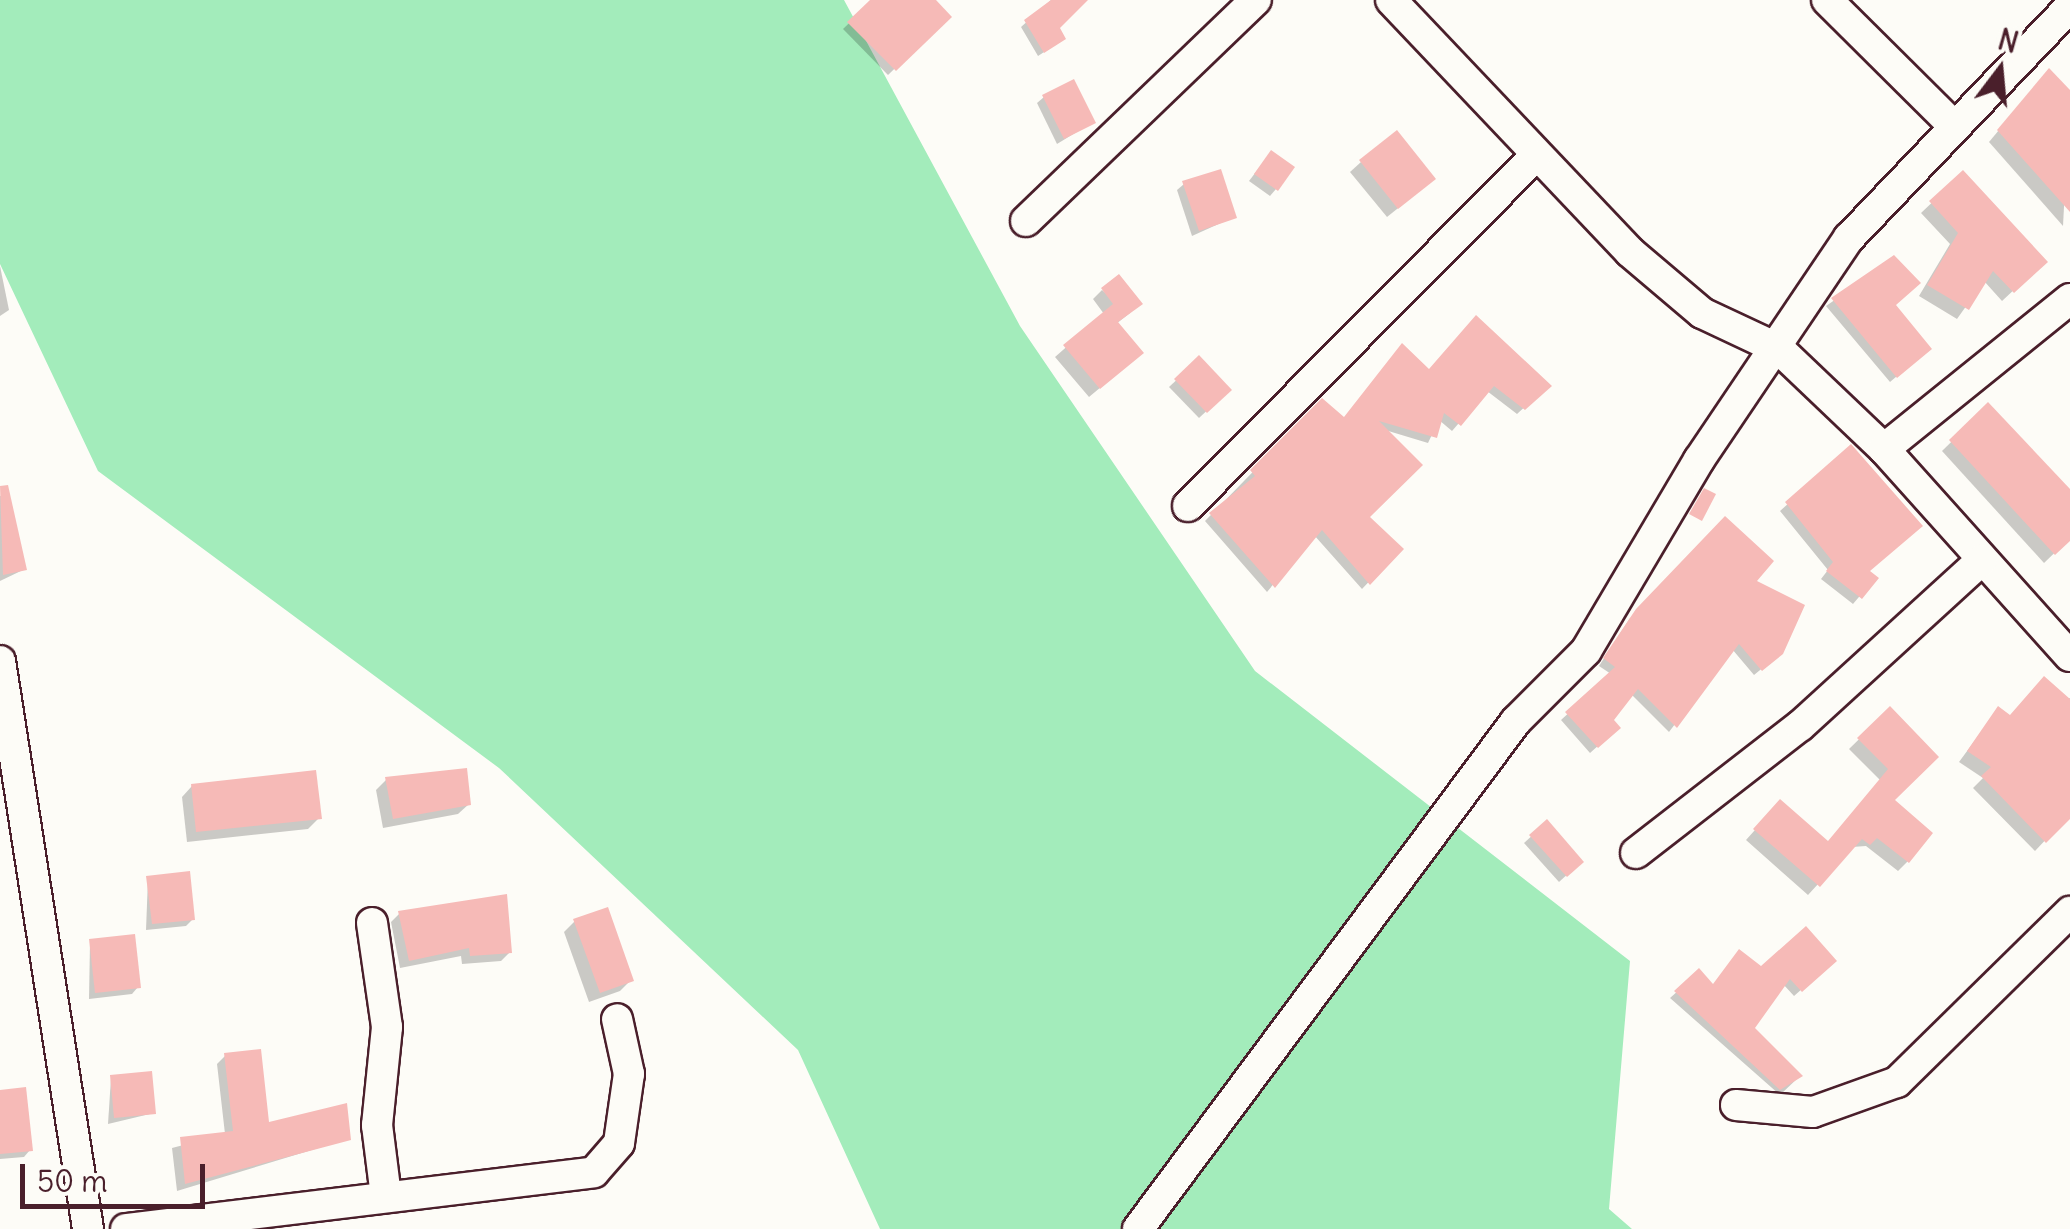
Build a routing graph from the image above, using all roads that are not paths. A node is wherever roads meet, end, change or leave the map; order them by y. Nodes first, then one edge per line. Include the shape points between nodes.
1 (1256, 0) edge
2 (1390, 0) edge
3 (1828, 0) edge
4 (2070, 7) edge
5 (1955, 126) junction
6 (1536, 156) junction
7 (1026, 222) dead end
8 (2070, 299) edge
9 (1779, 349) junction
10 (1884, 449) junction
11 (1188, 506) dead end
12 (1982, 560) junction
13 (2070, 656) edge
14 (0, 660) edge
15 (1636, 853) dead end
16 (2070, 912) edge
17 (372, 923) dead end
18 (616, 1019) dead end
19 (1736, 1105) dead end
20 (386, 1196) junction
21 (88, 1229) edge
22 (126, 1229) edge
23 (1138, 1229) edge

1 - 7 street
2 - 6 street
3 - 5 street
4 - 5 street
5 - 9 street via 1850,238
6 - 9 street via 1702,313
6 - 11 street
8 - 10 street
9 - 10 street
9 - 23 street via 1699,460 1586,651 1516,722
10 - 12 street
12 - 13 street
12 - 15 street via 1800,726
14 - 21 street
16 - 19 street via 1897,1082 1813,1112
17 - 20 street via 387,1027 377,1125
18 - 20 street via 628,1074 619,1142 594,1172
20 - 22 street

